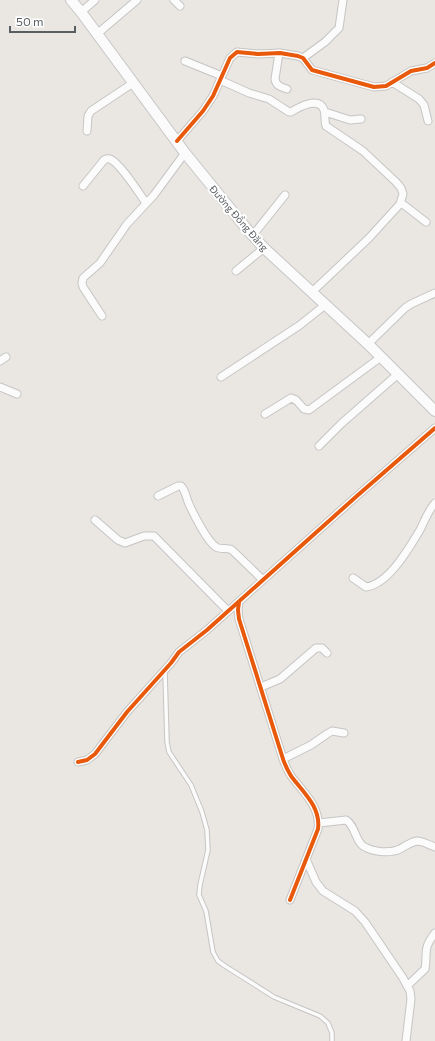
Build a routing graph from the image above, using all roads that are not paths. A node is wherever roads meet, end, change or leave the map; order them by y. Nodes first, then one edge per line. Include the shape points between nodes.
1 (71, 0) edge
2 (95, 0) edge
3 (137, 0) edge
4 (174, 0) edge
5 (343, 0) edge
6 (180, 6) dead end
7 (81, 12) junction
8 (97, 34) junction
9 (279, 53) junction
10 (302, 58) junction
11 (185, 61) dead end
12 (435, 63) edge
13 (221, 78) junction
14 (392, 82) junction
15 (133, 83) junction
16 (287, 89) dead end
17 (325, 112) junction
18 (361, 119) dead end
19 (428, 121) dead end
20 (87, 131) dead end
21 (177, 141) junction
22 (185, 153) junction
23 (83, 186) dead end
24 (285, 195) dead end
25 (146, 202) junction
26 (400, 204) junction
27 (426, 222) dead end
28 (253, 235) junction
29 (264, 248) junction
30 (236, 271) dead end
31 (312, 292) junction
32 (435, 293) edge
33 (325, 305) junction
34 (102, 316) dead end
35 (368, 344) junction
36 (381, 357) junction
37 (398, 374) junction
38 (221, 377) dead end
39 (0, 387) edge
40 (17, 394) dead end
41 (435, 411) edge
42 (265, 414) dead end
43 (435, 428) edge
44 (319, 446) dead end
45 (158, 496) dead end
46 (435, 503) edge
47 (96, 520) dead end
48 (353, 578) dead end
49 (263, 580) junction
50 (239, 602) junction
51 (228, 611) junction
52 (327, 653) dead end
53 (165, 670) junction
54 (261, 687) junction
55 (344, 733) dead end
56 (283, 759) junction
57 (78, 762) dead end
58 (319, 823) junction
59 (435, 847) edge
60 (306, 859) junction
61 (290, 900) dead end
62 (435, 933) edge
63 (407, 986) junction
64 (332, 1041) edge
65 (406, 1041) edge

1 - 7 main road, Đường Đồng Đăng
2 - 7 street
3 - 8 street
4 - 6 street
5 - 10 street via 339,28 325,42
7 - 8 main road, Đường Đồng Đăng
8 - 15 main road, Đường Đồng Đăng
9 - 10 street
9 - 13 street via 237,52 230,58
9 - 16 street via 275,79 280,86
10 - 14 street via 312,70 374,87 386,86
11 - 13 street
12 - 14 street via 427,68 411,71
13 - 17 street via 249,93 269,99 289,112 310,103 322,107
13 - 21 street via 203,112
14 - 19 street via 419,98
15 - 20 street via 92,111 88,116
15 - 21 main road, Đường Đồng Đăng
17 - 18 street via 350,120
17 - 26 street via 326,126 363,151 401,188 403,194
21 - 22 main road, Đường Đồng Đăng
22 - 25 street
22 - 28 main road, Đường Đồng Đăng
23 - 25 street via 106,158 110,159 118,165
24 - 28 street
25 - 34 street via 100,263 83,278 83,287
26 - 27 street
26 - 31 street via 369,238
28 - 29 main road, Đường Đồng Đăng
29 - 30 street
29 - 31 main road, Đường Đồng Đăng
31 - 33 main road, Đường Đồng Đăng
32 - 35 street via 410,304
33 - 35 main road, Đường Đồng Đăng
33 - 38 street via 300,325
35 - 36 main road, Đường Đồng Đăng
36 - 37 main road, Đường Đồng Đăng
36 - 42 street via 309,410 291,398
37 - 41 main road, Đường Đồng Đăng
37 - 44 street via 342,422
39 - 40 street
43 - 49 street
45 - 49 street via 181,486 198,522 213,543 218,548 232,550
46 - 48 street via 402,558 387,576 366,588
47 - 51 street via 125,543 144,536 154,536
49 - 50 street
50 - 51 street
50 - 54 street via 239,619
51 - 53 street via 179,652
52 - 54 street via 322,648 316,648 280,679
53 - 57 street via 127,712 95,754 87,760
53 - 64 lane via 169,752 191,785 207,830 208,850 199,896 206,911 213,952 224,966 274,997 320,1016 328,1023
54 - 56 street
55 - 56 street via 332,731
56 - 58 street via 290,774 313,804
58 - 59 street via 346,820 351,824 361,844 376,850 394,851 418,841
58 - 60 street
60 - 61 street
60 - 63 street via 323,891 355,911 365,922
62 - 63 street via 426,949 425,968
63 - 65 street via 411,999

